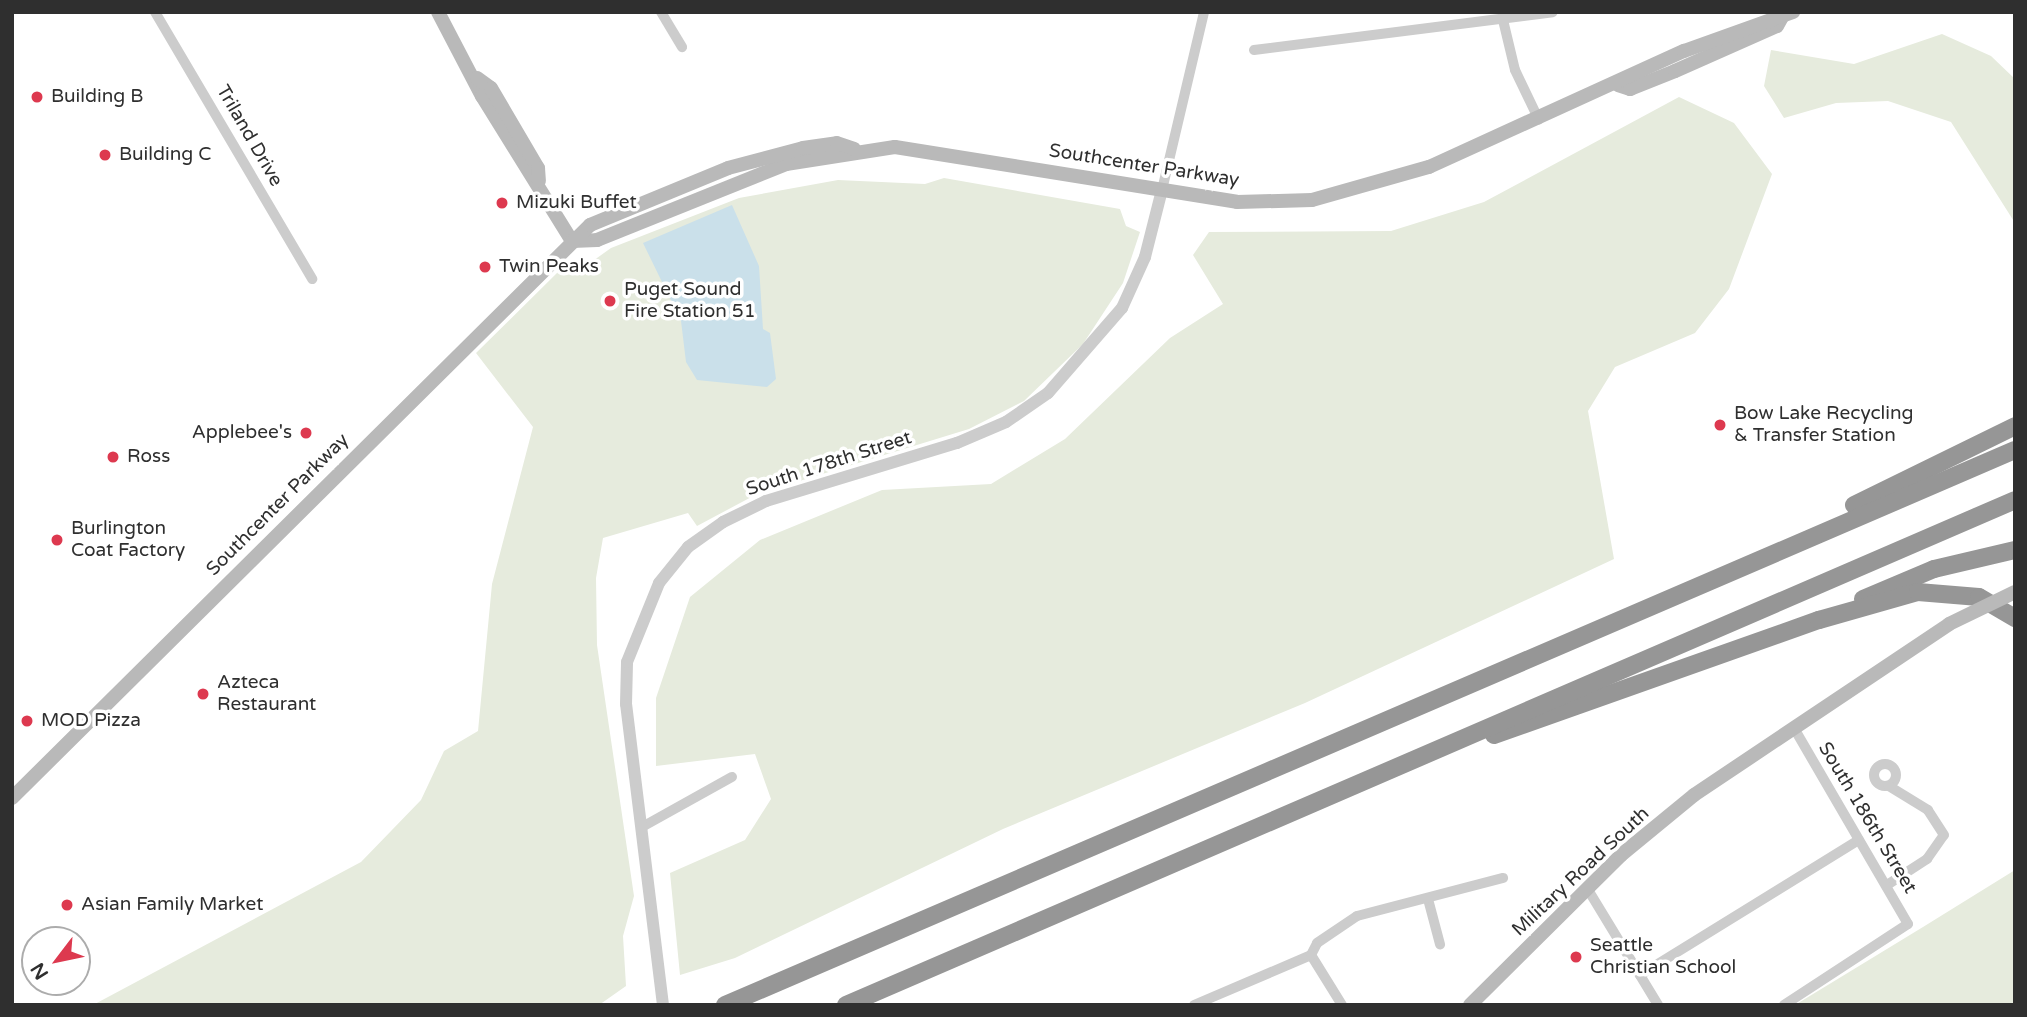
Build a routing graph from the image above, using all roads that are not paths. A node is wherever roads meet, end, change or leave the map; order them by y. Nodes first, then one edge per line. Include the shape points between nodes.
1 (155, 12) edge
2 (439, 12) edge
3 (661, 12) edge
4 (1204, 12) edge
5 (1553, 12) edge
6 (1779, 14) edge
7 (1503, 20) junction
8 (682, 47) dead end
9 (1254, 50) dead end
10 (1539, 120) junction
11 (1162, 190) junction
12 (572, 241) junction
13 (312, 279) dead end
14 (2015, 426) edge
15 (2015, 450) edge
16 (2015, 500) edge
17 (2015, 550) edge
18 (1730, 570) junction
19 (2015, 592) edge
20 (2015, 618) edge
21 (1819, 620) junction
22 (1794, 728) junction
23 (1410, 761) junction
24 (732, 777) dead end
25 (1889, 786) dead end
26 (12, 798) edge
27 (642, 827) junction
28 (1859, 840) junction
29 (1503, 878) dead end
30 (1887, 885) junction
31 (1587, 888) junction
32 (1429, 899) junction
33 (1440, 944) dead end
34 (1311, 955) junction
35 (1640, 975) junction
36 (662, 1000) edge
37 (725, 1005) edge
38 (846, 1005) edge
39 (1194, 1005) edge
40 (1342, 1005) edge
41 (1470, 1005) edge
42 (1658, 1005) edge
43 (1784, 1005) edge

1 - 13 street, Triland Drive
2 - 12 main road via 538,168 539,181
3 - 8 street
4 - 11 street
5 - 7 street
6 - 10 main road, Southcenter Parkway via 1777,26 1630,89 1618,85
7 - 9 street
7 - 10 street via 1515,70
10 - 11 main road, Southcenter Parkway via 1374,187 1312,200 1237,202
11 - 12 main road, Southcenter Parkway via 895,147 854,149 837,143 728,168 590,225
11 - 27 street, South 178th Street via 1145,257 1122,308 1048,393 1006,422 957,443 766,501 723,522 688,547 659,583 627,662
12 - 26 main road, Southcenter Parkway
14 - 18 highway
15 - 18 highway
16 - 23 highway
17 - 21 highway via 1903,580
18 - 37 highway
19 - 22 main road, Military Road South, bridge via 1949,624 1877,674 1824,702
20 - 21 highway via 1979,597 1918,592
21 - 23 highway via 1575,710
22 - 28 street, South 186th Street
22 - 31 main road, Military Road South via 1694,795
23 - 38 highway
24 - 27 street
25 - 30 street via 1928,810 1944,835 1936,851
27 - 36 street, South 178th Street
28 - 30 street, South 186th Street
28 - 35 street
29 - 32 street
30 - 43 street, South 186th Street via 1907,927
31 - 35 street
31 - 41 main road, Military Road South
32 - 33 street
32 - 34 street via 1357,916 1317,943
34 - 39 street
34 - 40 street
35 - 42 street

